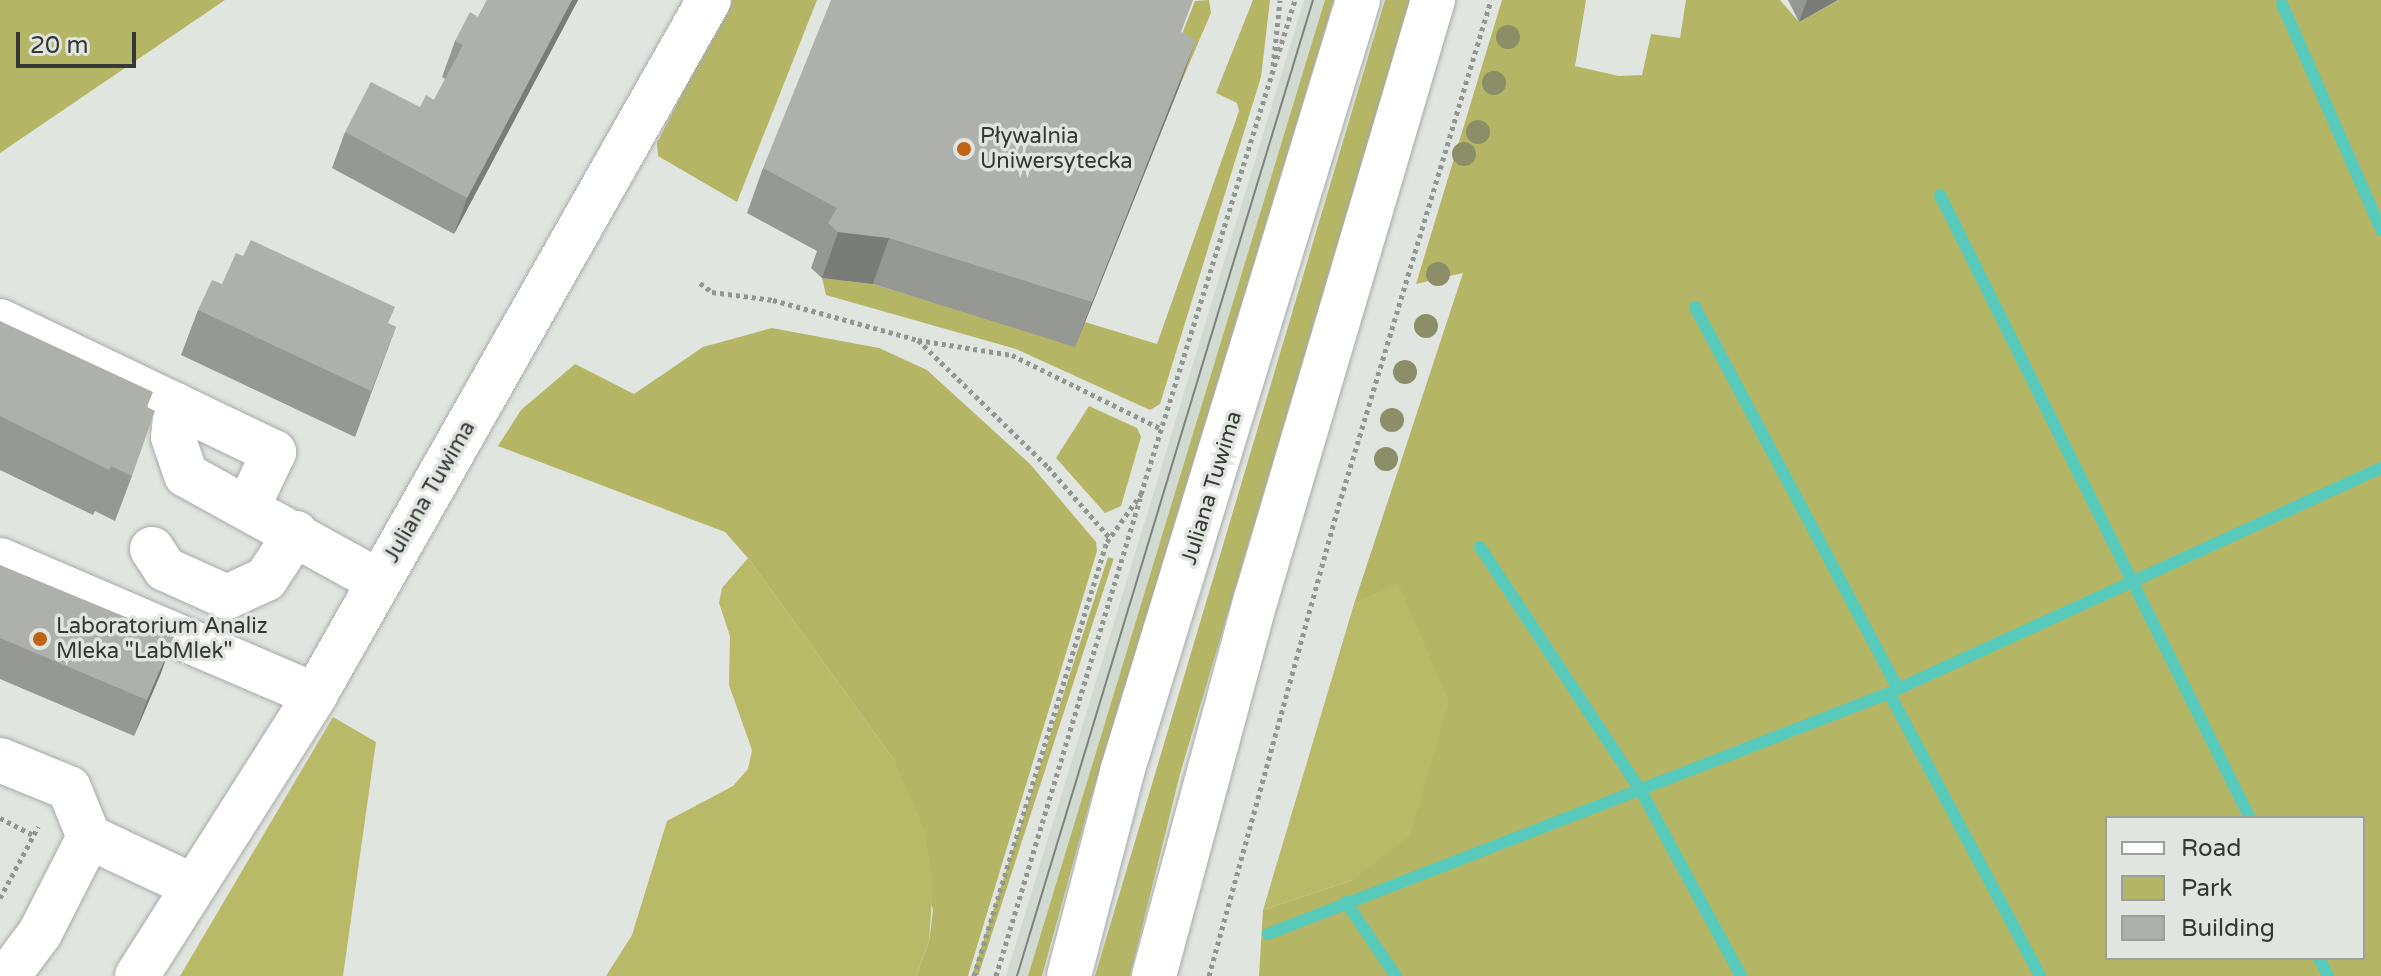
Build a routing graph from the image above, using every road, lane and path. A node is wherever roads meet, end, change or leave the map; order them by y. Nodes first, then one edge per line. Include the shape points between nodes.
1 (709, 0) edge
2 (1280, 0) edge
3 (1295, 0) edge
4 (1358, 0) edge
5 (1433, 0) edge
6 (1491, 0) edge
7 (1272, 79) junction
8 (700, 283) dead end
9 (0, 321) edge
10 (918, 340) junction
11 (176, 405) junction
12 (1162, 429) junction
13 (1141, 494) junction
14 (248, 507) junction
15 (296, 533) junction
16 (1109, 537) junction
17 (152, 549) dead end
18 (0, 560) edge
19 (378, 581) junction
20 (315, 695) junction
21 (0, 760) edge
22 (61, 784) junction
23 (0, 818) edge
24 (34, 836) junction
25 (89, 837) junction
26 (191, 885) junction
27 (0, 898) edge
28 (8, 976) edge
29 (137, 976) edge
30 (974, 976) edge
31 (996, 976) edge
32 (1069, 976) edge
33 (1154, 976) edge
34 (1209, 976) edge

1 - 19 main road, Juliana Tuwima
2 - 7 path
3 - 7 path
4 - 32 main road, Juliana Tuwima via 1122,772
5 - 33 main road via 1248,628
6 - 34 path via 1341,498
7 - 12 path
8 - 10 path via 712,292 773,300
9 - 11 main road
10 - 12 path via 1012,355
10 - 16 path via 1048,467
11 - 14 main road via 173,437 186,475
11 - 14 main road via 274,452
12 - 13 path
13 - 16 path
13 - 31 path
14 - 15 main road
15 - 17 main road via 266,579 227,597 165,569
15 - 19 main road
16 - 30 path
18 - 20 main road
19 - 20 main road, Juliana Tuwima
20 - 26 main road, Juliana Tuwima
21 - 22 main road
22 - 24 path
22 - 25 main road via 69,788
23 - 24 path
24 - 27 path
25 - 26 main road
25 - 28 main road via 40,933
26 - 29 main road, Juliana Tuwima

